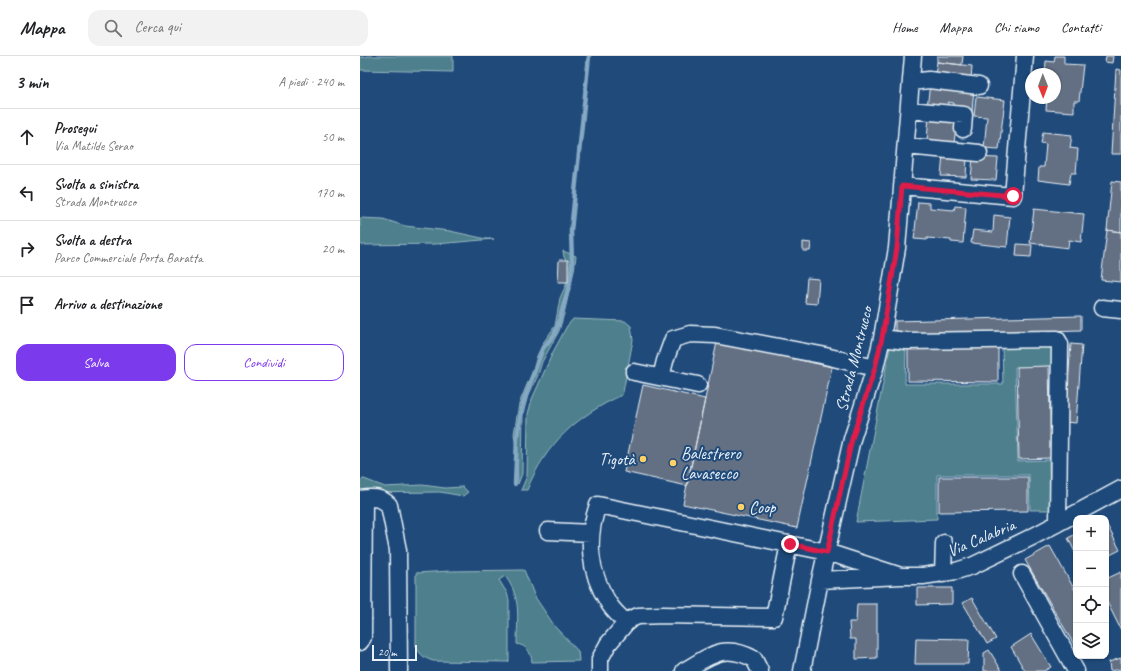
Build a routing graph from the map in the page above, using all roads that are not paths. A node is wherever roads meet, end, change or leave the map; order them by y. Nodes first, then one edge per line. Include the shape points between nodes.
1 (913, 56) edge
2 (1025, 56) edge
3 (911, 82) junction
4 (979, 86) dead end
5 (908, 110) junction
6 (963, 129) dead end
7 (906, 146) junction
8 (979, 153) dead end
9 (902, 186) junction
10 (1102, 308) dead end
11 (1121, 310) edge
12 (882, 338) junction
13 (875, 368) junction
14 (634, 372) dead end
15 (661, 378) junction
16 (698, 385) dead end
17 (1121, 489) edge
18 (362, 499) edge
19 (1058, 522) junction
20 (548, 531) dead end
21 (591, 533) junction
22 (944, 543) dead end
23 (790, 544) junction
24 (827, 552) junction
25 (943, 574) junction
26 (1022, 574) dead end
27 (901, 576) junction
28 (820, 580) junction
29 (626, 623) junction
30 (360, 642) edge
31 (801, 669) edge
32 (399, 671) edge
33 (600, 671) edge
34 (684, 671) edge
35 (760, 671) edge
36 (1076, 671) edge

1 - 3 street, Strada Montrucco
2 - 9 street via 1013,196
3 - 4 street via 929,80
3 - 5 street, Strada Montrucco
5 - 6 street via 964,115
5 - 7 street, Strada Montrucco
7 - 8 street
7 - 9 street, Strada Montrucco
9 - 12 street, Strada Montrucco via 897,248
10 - 11 street
12 - 13 street, Strada Montrucco
12 - 19 street via 906,341 1057,339 1060,344
13 - 15 street via 722,336 690,334 673,340
13 - 24 street, Strada Montrucco via 852,439
14 - 15 street
15 - 16 street
17 - 19 street, Via Calabria
18 - 30 street
18 - 32 street via 384,500 389,505 394,525 398,550
19 - 25 street, Via Calabria via 972,566
20 - 21 street
21 - 23 street via 598,505
21 - 29 street via 591,556 595,576 608,603
22 - 25 street
23 - 24 street
23 - 29 street via 774,617 638,616
24 - 27 street
24 - 28 street, Strada Montrucco
25 - 27 street, Via Calabria
26 - 36 street
27 - 28 street, Via Calabria
28 - 31 street, Strada Montrucco
29 - 33 street via 608,644 600,659
34 - 35 street via 720,652 735,651 754,659

